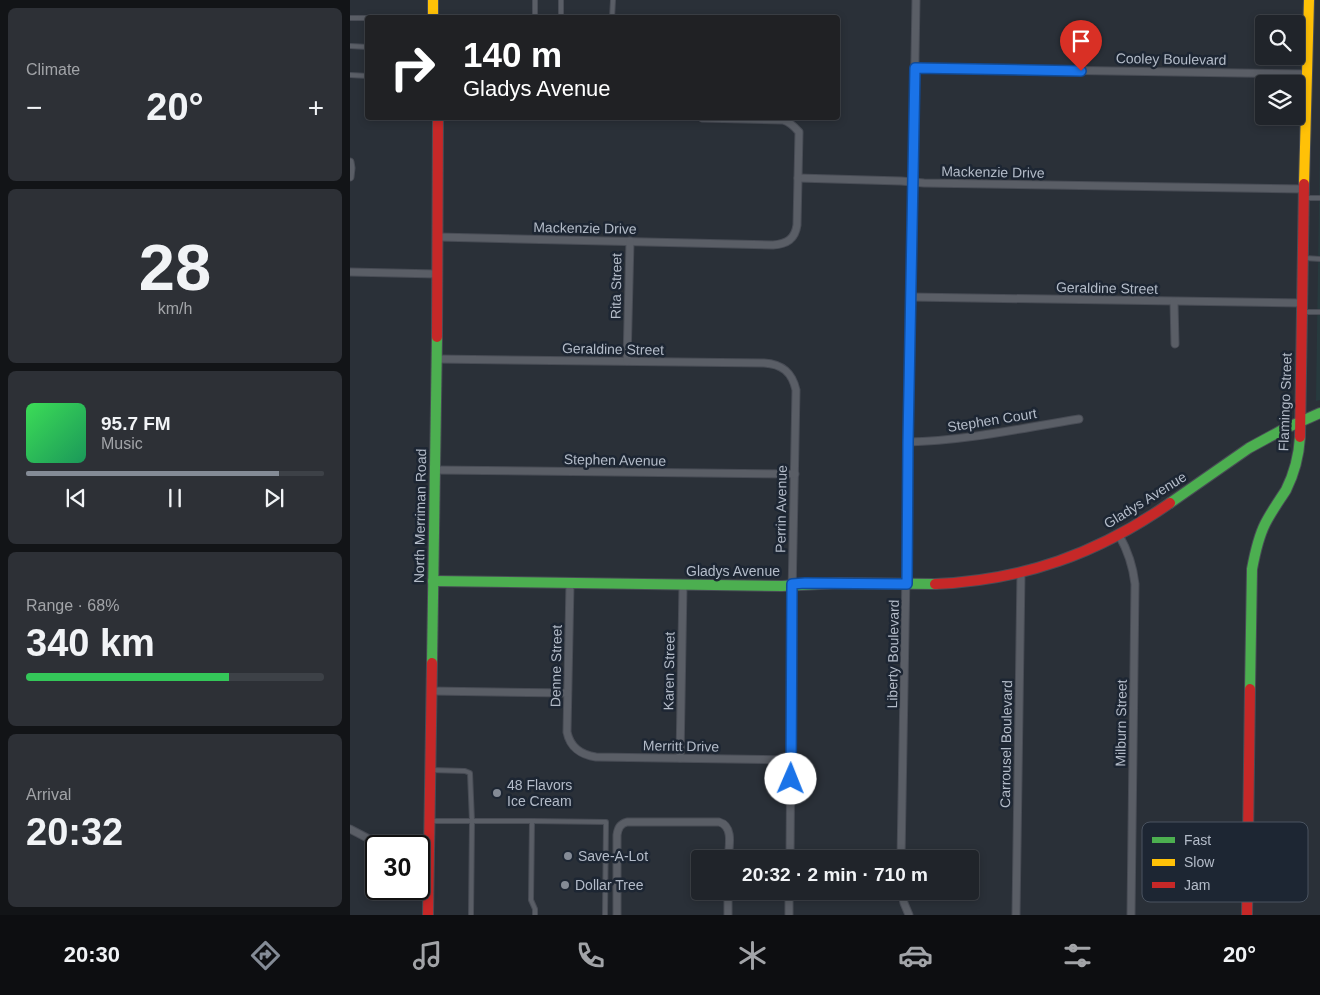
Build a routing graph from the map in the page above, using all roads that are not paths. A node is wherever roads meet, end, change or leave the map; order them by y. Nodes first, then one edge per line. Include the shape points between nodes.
1 (433, 0) edge
2 (535, 0) edge
3 (562, 0) edge
4 (613, 0) edge
5 (916, 0) edge
6 (1309, 0) edge
7 (433, 15) edge
8 (535, 15) edge
9 (561, 15) edge
10 (612, 15) edge
11 (350, 18) edge
12 (365, 18) edge
13 (350, 46) edge
14 (365, 47) edge
15 (915, 68) junction
16 (1307, 74) junction
17 (350, 75) edge
18 (365, 76) edge
19 (438, 120) edge
20 (780, 120) edge
21 (350, 162) edge
22 (350, 177) edge
23 (798, 178) junction
24 (913, 182) junction
25 (1304, 193) junction
26 (1320, 198) edge
27 (438, 237) junction
28 (630, 241) junction
29 (1303, 258) junction
30 (1320, 258) edge
31 (350, 272) edge
32 (437, 274) junction
33 (910, 297) junction
34 (1174, 302) junction
35 (1302, 307) junction
36 (1320, 312) edge
37 (1175, 344) dead end
38 (436, 360) junction
39 (627, 361) junction
40 (787, 372) joint
41 (1320, 413) edge
42 (1079, 419) dead end
43 (1300, 422) junction
44 (908, 442) junction
45 (435, 470) junction
46 (794, 474) junction
47 (1119, 535) junction
48 (1021, 572) junction
49 (433, 581) junction
50 (570, 583) junction
51 (792, 584) junction
52 (907, 584) junction
53 (683, 585) junction
54 (431, 691) junction
55 (567, 693) junction
56 (574, 747) joint
57 (680, 758) junction
58 (791, 760) junction
59 (430, 770) junction
60 (430, 821) junction
61 (472, 821) junction
62 (532, 822) junction
63 (1248, 822) edge
64 (350, 829) edge
65 (429, 835) edge
66 (365, 837) edge
67 (728, 850) edge
68 (790, 850) edge
69 (901, 850) edge
70 (428, 900) edge
71 (728, 900) edge
72 (790, 900) edge
73 (903, 900) edge
74 (1247, 902) edge
75 (428, 915) edge
76 (471, 915) edge
77 (535, 915) edge
78 (605, 915) edge
79 (617, 915) edge
80 (728, 915) edge
81 (789, 915) edge
82 (909, 915) edge
83 (1016, 915) edge
84 (1131, 915) edge
85 (1247, 915) edge

1 - 7 street
2 - 8 lane
3 - 9 lane
4 - 10 lane
5 - 15 street, Liberty Boulevard
6 - 16 street, Flamingo Street
11 - 12 lane
13 - 14 lane
15 - 16 street, Cooley Boulevard
15 - 24 street, Liberty Boulevard
16 - 25 street, Flamingo Street
17 - 18 lane
19 - 27 street, North Merriman Road
20 - 23 street via 789,122 798,132
21 - 22 street
23 - 24 street, Mackenzie Drive
23 - 28 street, Mackenzie Drive via 796,229 786,243
24 - 25 street, Mackenzie Drive
24 - 33 street, Liberty Boulevard
25 - 26 lane
25 - 29 street, Flamingo Street
27 - 28 street, Mackenzie Drive
27 - 32 street, North Merriman Road
28 - 39 street, Rita Street
29 - 30 lane
29 - 35 street, Flamingo Street
31 - 32 street
32 - 38 street, North Merriman Road
33 - 34 street, Geraldine Street
33 - 44 street, Liberty Boulevard
34 - 35 street, Geraldine Street
34 - 37 street
35 - 36 lane
35 - 43 street, Flamingo Street
38 - 39 street, Geraldine Street
38 - 45 street, North Merriman Road
39 - 40 street, Geraldine Street via 764,363 776,364
40 - 46 street, Perrin Avenue via 796,390
41 - 43 street, Gladys Avenue
42 - 44 street, Stephen Court via 958,439
43 - 47 street, Gladys Avenue via 1250,448
43 - 63 street, Flamingo Street via 1299,450 1293,471 1262,530 1252,569
44 - 52 street, Liberty Boulevard
45 - 46 street, Stephen Avenue
45 - 49 street, North Merriman Road
46 - 51 street, Perrin Avenue
47 - 48 street, Gladys Avenue via 1068,558
47 - 84 street, Milburn Street via 1131,559 1135,584
48 - 52 street, Gladys Avenue via 967,582
48 - 83 street, Carrousel Boulevard
49 - 50 street, Gladys Avenue
49 - 54 street, North Merriman Road
50 - 53 street, Gladys Avenue
50 - 55 street, Denne Street
51 - 52 street, Gladys Avenue
51 - 53 street, Gladys Avenue
51 - 58 street, Perrin Avenue
52 - 69 street, Liberty Boulevard
53 - 57 street, Karen Street
54 - 55 street
54 - 59 street, North Merriman Road
55 - 56 street, Denne Street via 567,732
56 - 57 street, Merritt Drive via 596,757
57 - 58 street, Merritt Drive
58 - 68 street, Perrin Avenue
59 - 60 street, North Merriman Road
59 - 61 lane via 465,770 470,774
60 - 61 lane
60 - 65 street, North Merriman Road
61 - 62 lane
61 - 76 lane
62 - 77 lane via 531,900
62 - 78 lane via 606,822
64 - 66 street
67 - 79 street via 728,828 719,822 622,824 617,835
70 - 75 street, North Merriman Road
71 - 80 street
72 - 81 street
73 - 82 street
74 - 85 street, Flamingo Street

